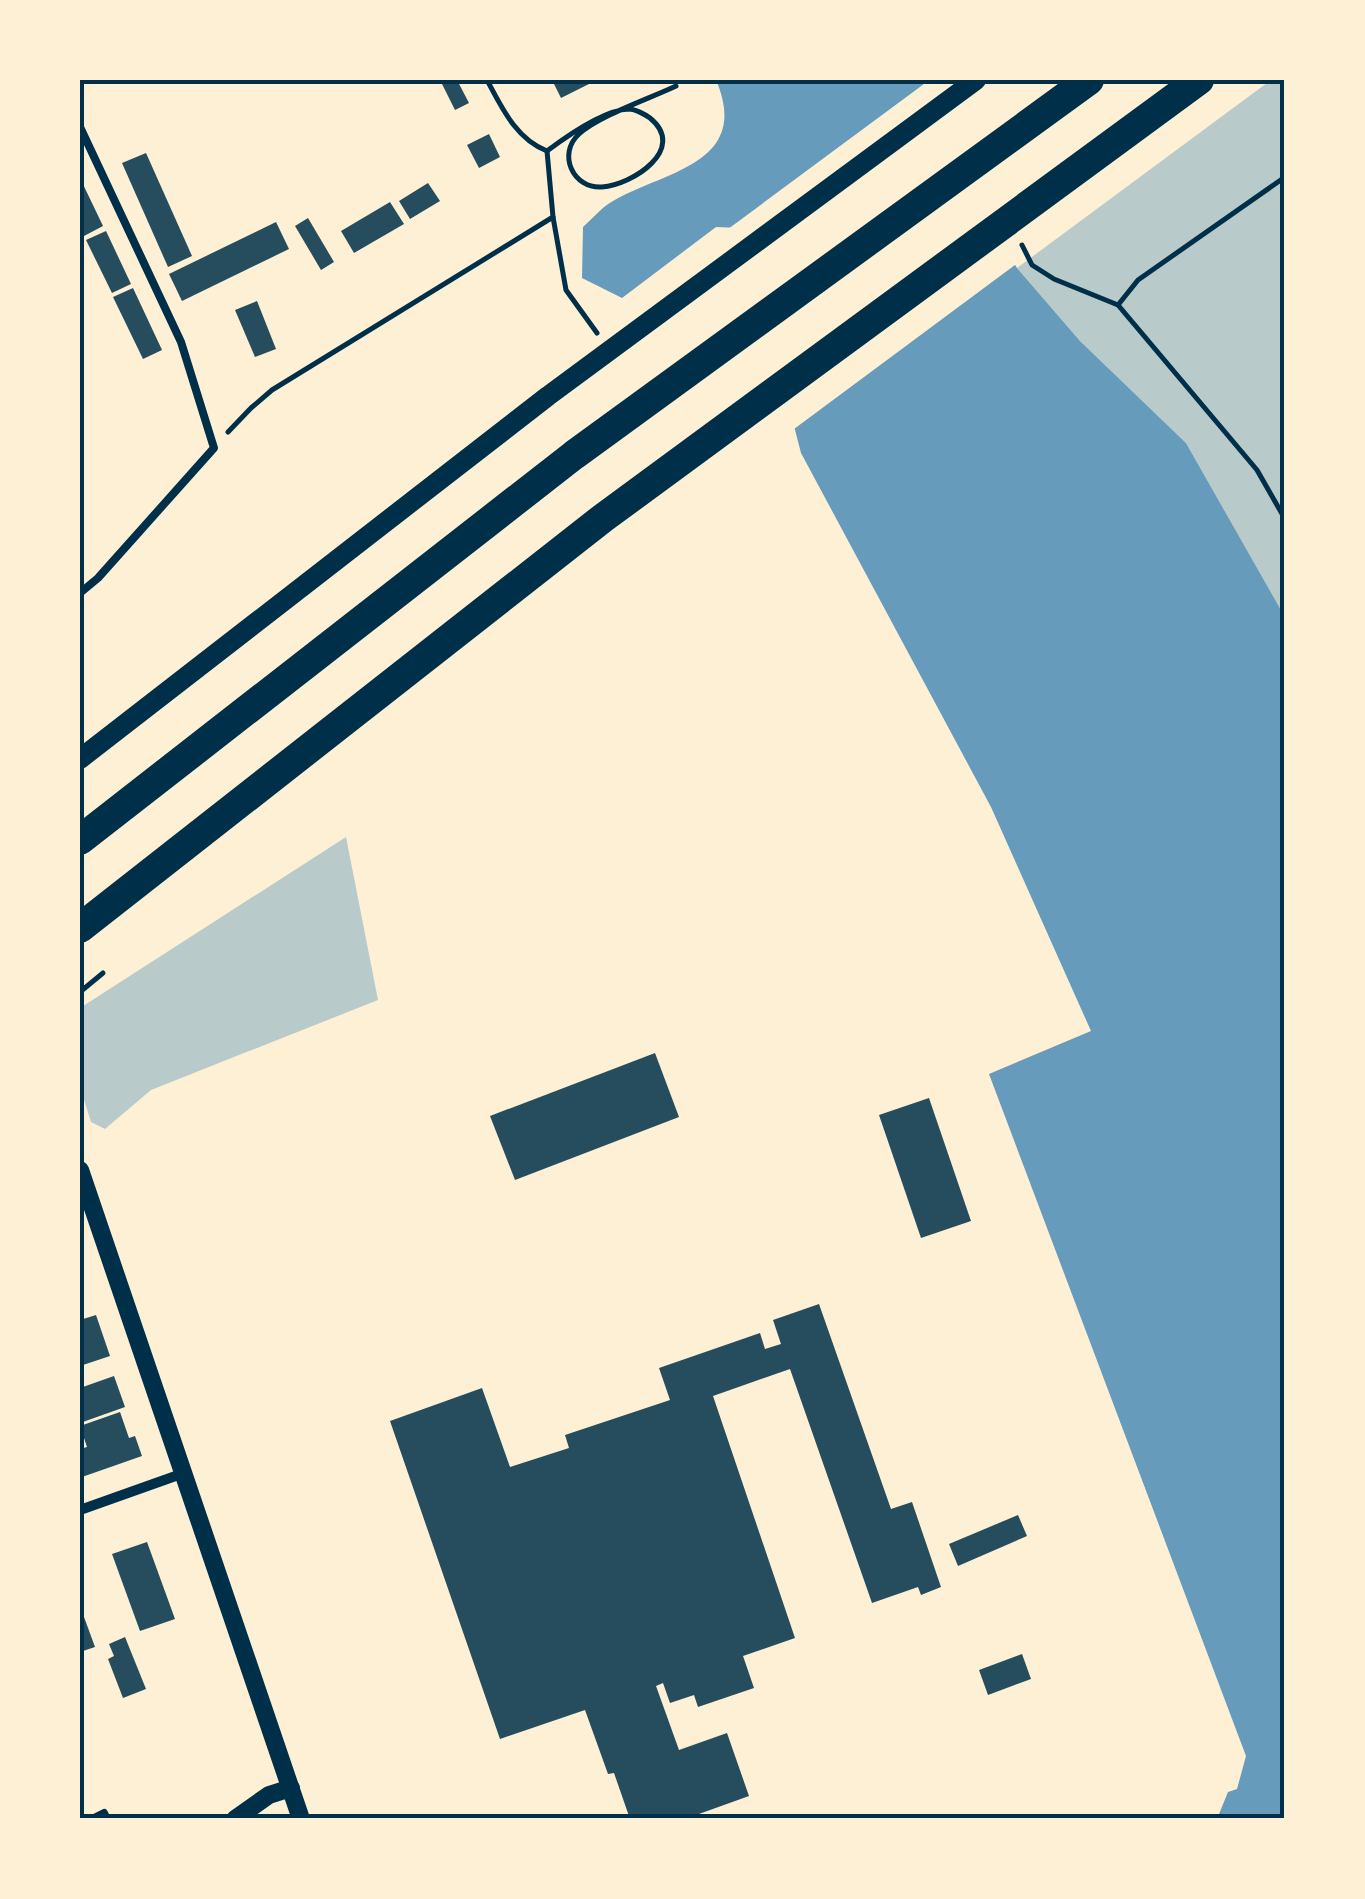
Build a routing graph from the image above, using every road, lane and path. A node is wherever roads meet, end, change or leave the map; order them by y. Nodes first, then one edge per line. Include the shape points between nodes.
1 (486, 80) edge
2 (976, 80) edge
3 (1089, 80) edge
4 (1199, 80) edge
5 (676, 86) dead end
6 (80, 128) edge
7 (547, 151) junction
8 (1285, 177) edge
9 (214, 448) junction
10 (1285, 519) edge
11 (80, 592) edge
12 (80, 758) edge
13 (80, 840) edge
14 (80, 928) edge
15 (103, 973) dead end
16 (80, 992) edge
17 (80, 1170) edge
18 (185, 1472) junction
19 (80, 1510) edge
20 (291, 1788) junction
21 (92, 1819) edge
22 (107, 1819) edge
23 (235, 1819) edge
24 (301, 1819) edge

1 - 7 path via 510,121 530,144
2 - 12 main road via 548,396
3 - 13 highway via 574,454
4 - 14 highway via 603,518
5 - 7 path via 580,132 569,149 580,181 591,187 618,184 659,156 662,136 644,114 630,109 590,122
6 - 9 lane via 182,342
7 - 9 path via 553,217 272,390
8 - 10 path via 1138,280 1118,306 1257,470
9 - 11 lane
15 - 16 path
17 - 18 street
18 - 19 street
18 - 20 street
20 - 23 street
20 - 24 street
21 - 22 lane via 104,1813

